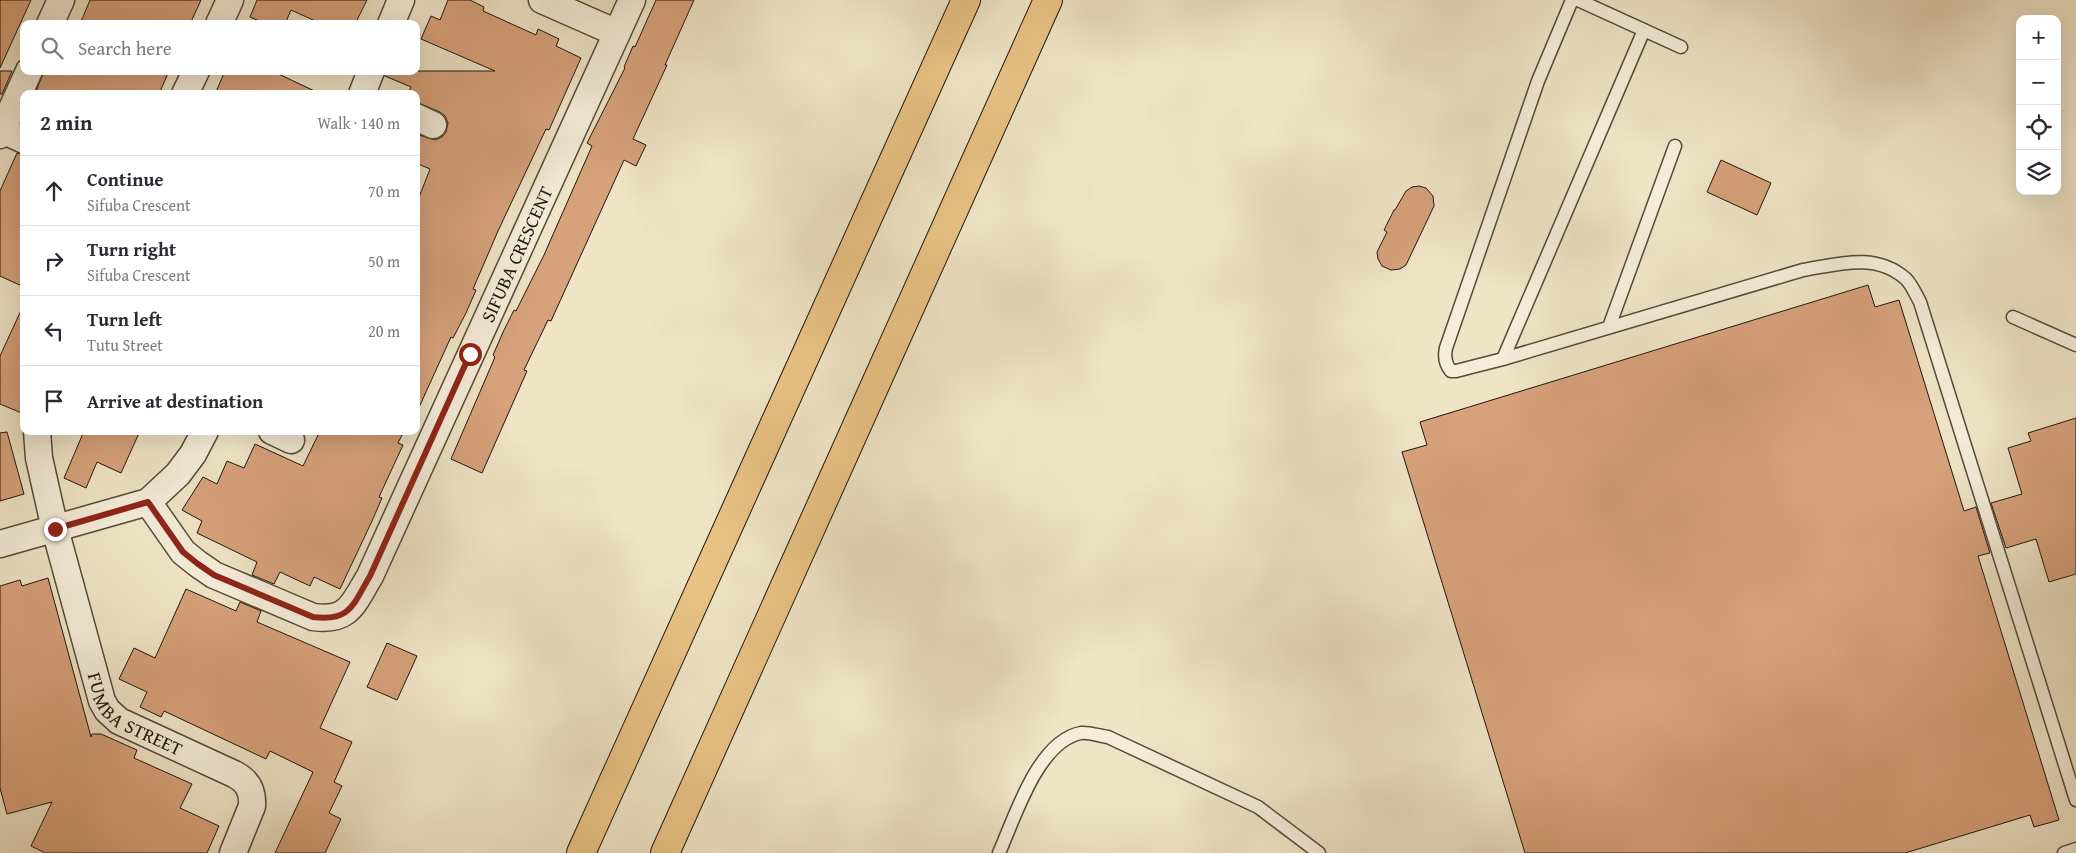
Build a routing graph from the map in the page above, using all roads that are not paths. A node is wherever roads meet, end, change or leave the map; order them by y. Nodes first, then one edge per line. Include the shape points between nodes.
1 (61, 0) edge
2 (230, 0) edge
3 (401, 0) edge
4 (542, 0) edge
5 (632, 0) edge
6 (966, 0) edge
7 (1048, 0) edge
8 (1572, 0) edge
9 (1578, 0) edge
10 (52, 20) edge
11 (221, 20) edge
12 (393, 20) edge
13 (1644, 30) junction
14 (617, 33) junction
15 (1681, 47) dead end
16 (28, 75) edge
17 (194, 75) edge
18 (22, 90) edge
19 (187, 90) edge
20 (20, 97) edge
21 (7, 134) edge
22 (1675, 146) dead end
23 (2013, 317) dead end
24 (1609, 327) junction
25 (2076, 345) edge
26 (1503, 359) junction
27 (37, 435) edge
28 (203, 435) edge
29 (148, 502) junction
30 (55, 529) junction
31 (0, 544) edge
32 (2076, 800) edge
33 (2076, 849) edge
34 (233, 853) edge
35 (581, 853) edge
36 (665, 853) edge
37 (999, 853) edge
38 (1319, 853) edge
39 (2064, 853) edge

1 - 10 street
2 - 11 street
3 - 12 street
4 - 14 street
5 - 14 street, SIFUBA CRESCENT
6 - 35 highway
7 - 36 highway
8 - 26 lane via 1538,81 1444,356 1451,371
9 - 13 lane
13 - 15 lane
13 - 26 lane
14 - 29 street, SIFUBA CRESCENT via 370,576 349,610 340,617 313,617 214,575 183,552
16 - 18 street
17 - 19 street
20 - 21 street
22 - 24 lane
23 - 25 lane
24 - 26 lane
24 - 32 lane via 1803,270 1847,262 1868,261 1885,265 1907,280 1920,302
27 - 30 street, FUMBA STREET via 39,458
28 - 29 street via 178,474
29 - 30 street
30 - 31 street
30 - 34 street, FUMBA STREET via 98,692 107,710 119,721 234,774 251,790 250,814
33 - 39 lane
37 - 38 lane via 1038,768 1058,743 1082,733 1108,738 1258,807

